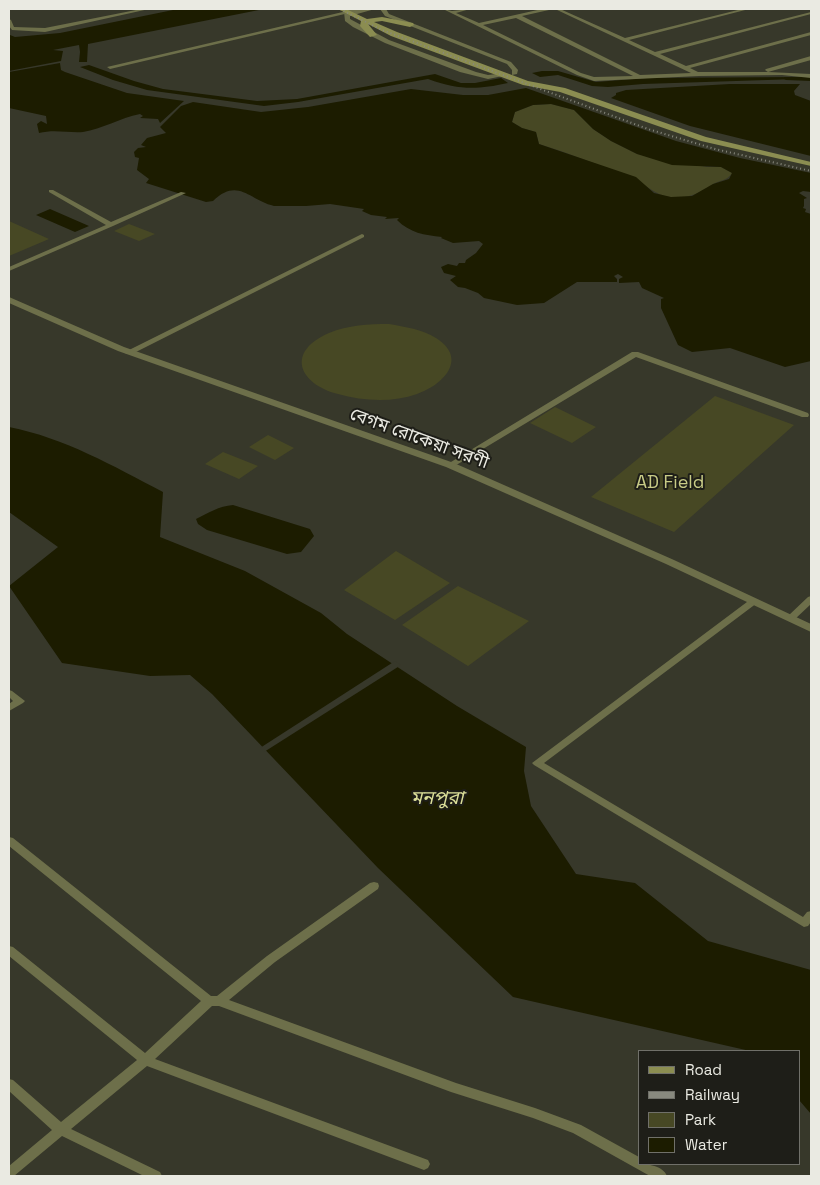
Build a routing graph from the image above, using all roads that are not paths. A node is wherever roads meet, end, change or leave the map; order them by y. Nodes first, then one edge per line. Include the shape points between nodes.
1 (147, 9) edge
2 (372, 9) edge
3 (383, 9) edge
4 (445, 9) edge
5 (468, 9) edge
6 (547, 9) edge
7 (557, 9) edge
8 (718, 9) edge
9 (747, 9) edge
10 (352, 10) edge
11 (452, 12) junction
12 (728, 13) junction
13 (811, 13) edge
14 (517, 16) junction
15 (374, 19) junction
16 (9, 20) edge
17 (365, 21) junction
18 (410, 25) junction
19 (478, 25) junction
20 (372, 34) junction
21 (811, 34) edge
22 (624, 40) junction
23 (655, 54) junction
24 (811, 58) edge
25 (110, 67) dead end
26 (686, 68) junction
27 (757, 73) junction
28 (514, 74) junction
29 (699, 74) junction
30 (505, 75) junction
31 (639, 76) junction
32 (811, 76) edge
33 (543, 85) junction
34 (811, 164) edge
35 (51, 191) dead end
36 (183, 194) dead end
37 (112, 224) junction
38 (362, 236) dead end
39 (9, 269) edge
40 (9, 300) edge
41 (129, 352) junction
42 (805, 415) dead end
43 (450, 465) junction
44 (811, 599) edge
45 (754, 601) junction
46 (791, 618) junction
47 (811, 628) edge
48 (9, 693) edge
49 (9, 708) edge
50 (9, 841) edge
51 (374, 886) dead end
52 (811, 915) edge
53 (9, 950) edge
54 (214, 1001) junction
55 (146, 1060) junction
56 (9, 1084) edge
57 (61, 1130) junction
58 (638, 1163) edge
59 (424, 1164) dead end
60 (641, 1165) edge
61 (9, 1173) edge
62 (156, 1176) edge
63 (661, 1176) edge

1 - 16 street via 45,30 12,28
2 - 10 street
3 - 18 street via 389,16
4 - 11 street
5 - 11 street
6 - 14 street
7 - 22 street
8 - 12 street
9 - 12 street
10 - 15 main road
10 - 17 main road
10 - 20 street via 346,17 349,22
10 - 25 street
11 - 19 street
12 - 22 street
13 - 23 street
14 - 19 street
14 - 31 street
15 - 17 main road
15 - 18 main road
15 - 28 main road
17 - 20 main road via 364,26
17 - 30 main road via 402,38
18 - 28 street via 509,63 515,70
19 - 31 street via 586,77 601,80
20 - 30 street via 474,74
21 - 26 street
22 - 23 street
23 - 26 street
24 - 27 street
26 - 29 street
27 - 29 street
27 - 32 street
28 - 33 main road
29 - 31 street
30 - 33 main road
33 - 34 main road via 728,146
35 - 37 street
36 - 37 street
37 - 39 street
38 - 41 street
40 - 41 street, বেগম রোকেয়া সরণী
41 - 43 street, বেগম রোকেয়া সরণী
42 - 43 street via 635,354
43 - 45 street, বেগম রোকেয়া সরণী
44 - 46 street
45 - 46 street, বেগম রোকেয়া সরণী
45 - 52 street via 537,763 804,923
46 - 47 street, বেগম রোকেয়া সরণী
48 - 49 street via 20,701
50 - 54 street
51 - 54 street
53 - 55 street
54 - 55 street
54 - 58 street via 577,1129
55 - 57 street
55 - 59 street
56 - 57 street
57 - 61 street
57 - 62 street
60 - 63 street

